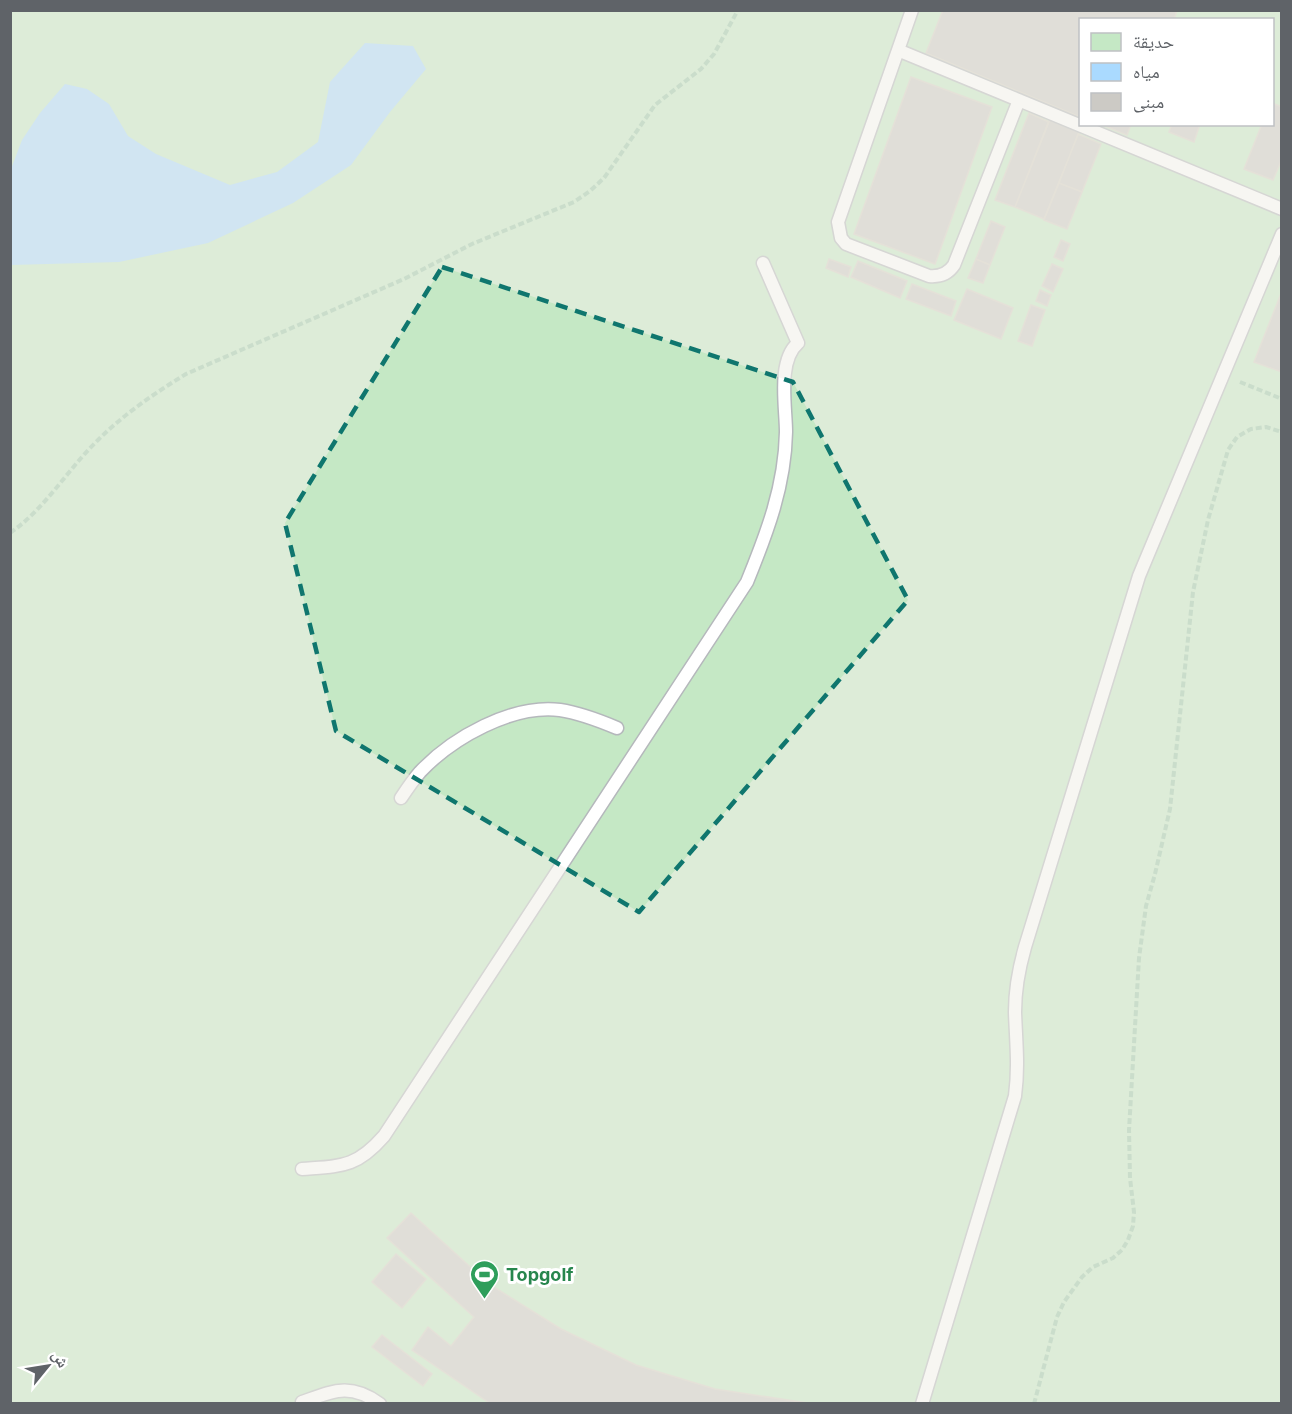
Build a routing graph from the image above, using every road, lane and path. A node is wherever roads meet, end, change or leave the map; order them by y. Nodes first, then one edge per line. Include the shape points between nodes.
1 (738, 10) edge
2 (912, 10) edge
3 (900, 51) junction
4 (1019, 100) junction
5 (1079, 125) edge
6 (1081, 126) edge
7 (1281, 209) edge
8 (1281, 234) edge
9 (763, 263) dead end
10 (1223, 375) junction
11 (1281, 399) edge
12 (1281, 432) edge
13 (10, 533) edge
14 (617, 728) dead end
15 (401, 798) dead end
16 (302, 1169) dead end
17 (302, 1402) edge
18 (380, 1404) edge
19 (922, 1404) edge
20 (1034, 1404) edge

1 - 13 path via 714,54 656,105 604,178 590,191 574,202 215,361 159,391 98,440 46,502
2 - 3 lane
3 - 4 lane
3 - 4 lane via 838,222 846,244 929,276 937,277 950,270
4 - 5 lane
6 - 7 lane
8 - 10 lane
9 - 16 lane via 798,343 792,349 785,372 785,447 780,488 747,582 384,1136 362,1157 345,1166
10 - 11 path
10 - 19 lane via 1139,576 1024,947 1016,990 1015,1096
12 - 20 path via 1266,427 1251,429 1237,437 1228,450 1195,583 1170,809 1146,906 1139,958 1130,1130 1132,1226 1122,1250 1093,1267 1064,1302
14 - 15 lane via 558,710 528,712 497,721 442,752 419,773
17 - 18 lane via 342,1389 364,1393

